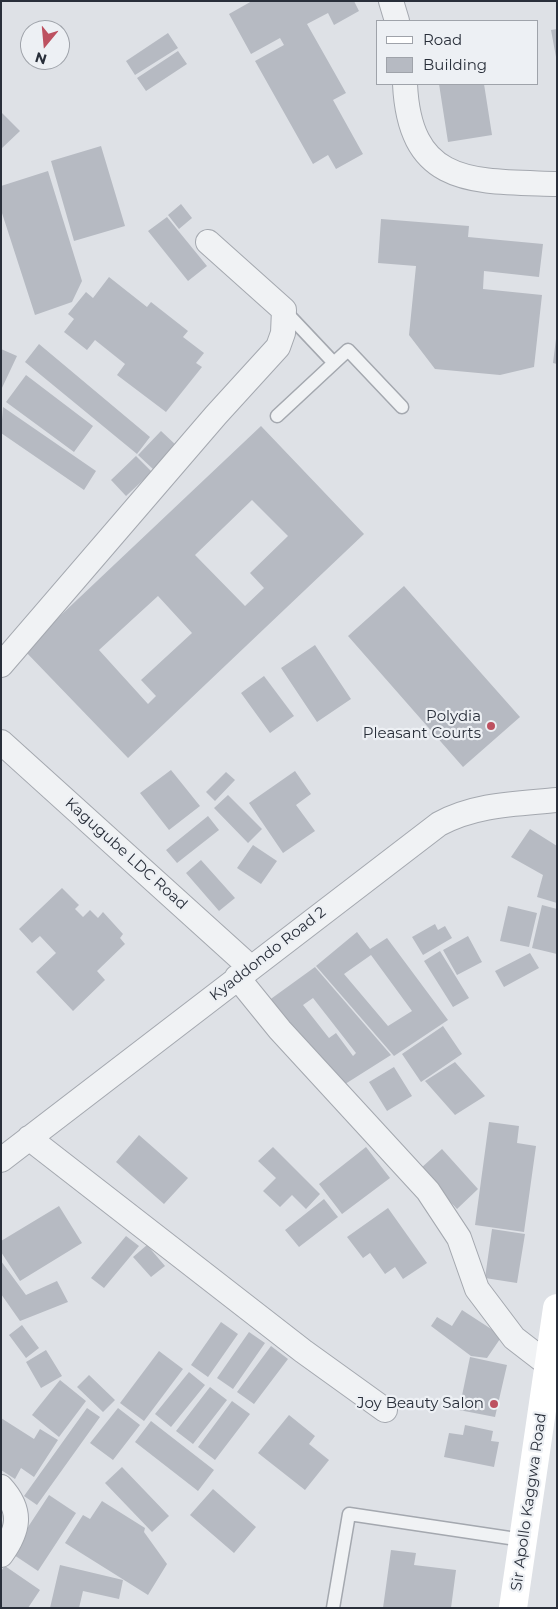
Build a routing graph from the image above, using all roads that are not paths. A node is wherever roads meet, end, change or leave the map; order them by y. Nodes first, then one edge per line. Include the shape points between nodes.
1 (391, 1) edge
2 (397, 20) edge
3 (405, 85) edge
4 (557, 184) edge
5 (208, 242) dead end
6 (284, 310) junction
7 (334, 363) junction
8 (402, 407) dead end
9 (277, 416) dead end
10 (1, 665) edge
11 (1, 742) edge
12 (557, 800) edge
13 (243, 972) junction
14 (29, 1138) junction
15 (1, 1160) edge
16 (557, 1308) edge
17 (549, 1365) junction
18 (385, 1410) dead end
19 (1, 1487) edge
20 (523, 1540) junction
21 (1, 1555) edge
22 (333, 1608) edge
23 (513, 1608) edge

1 - 2 street
3 - 4 street via 418,144 436,164 478,181
5 - 6 street
6 - 7 lane
6 - 10 street via 283,333 278,347
7 - 8 lane via 348,350
7 - 9 lane
11 - 13 street, Kagugube LDC Road
12 - 13 street, Kyaddondo Road 2 via 476,809 455,815
13 - 14 street, Kyaddondo Road 2
13 - 17 street, Kagugube LDC Road via 280,1030 428,1191 459,1238 478,1288 514,1338
14 - 15 street, Kyaddondo Road 2
14 - 18 street via 295,1345
16 - 17 main road, Sir Apollo Kaggwa Road
17 - 20 main road, Sir Apollo Kaggwa Road
19 - 21 street via 12,1499 17,1522 10,1543
20 - 22 lane via 350,1514
20 - 23 main road, Sir Apollo Kaggwa Road

